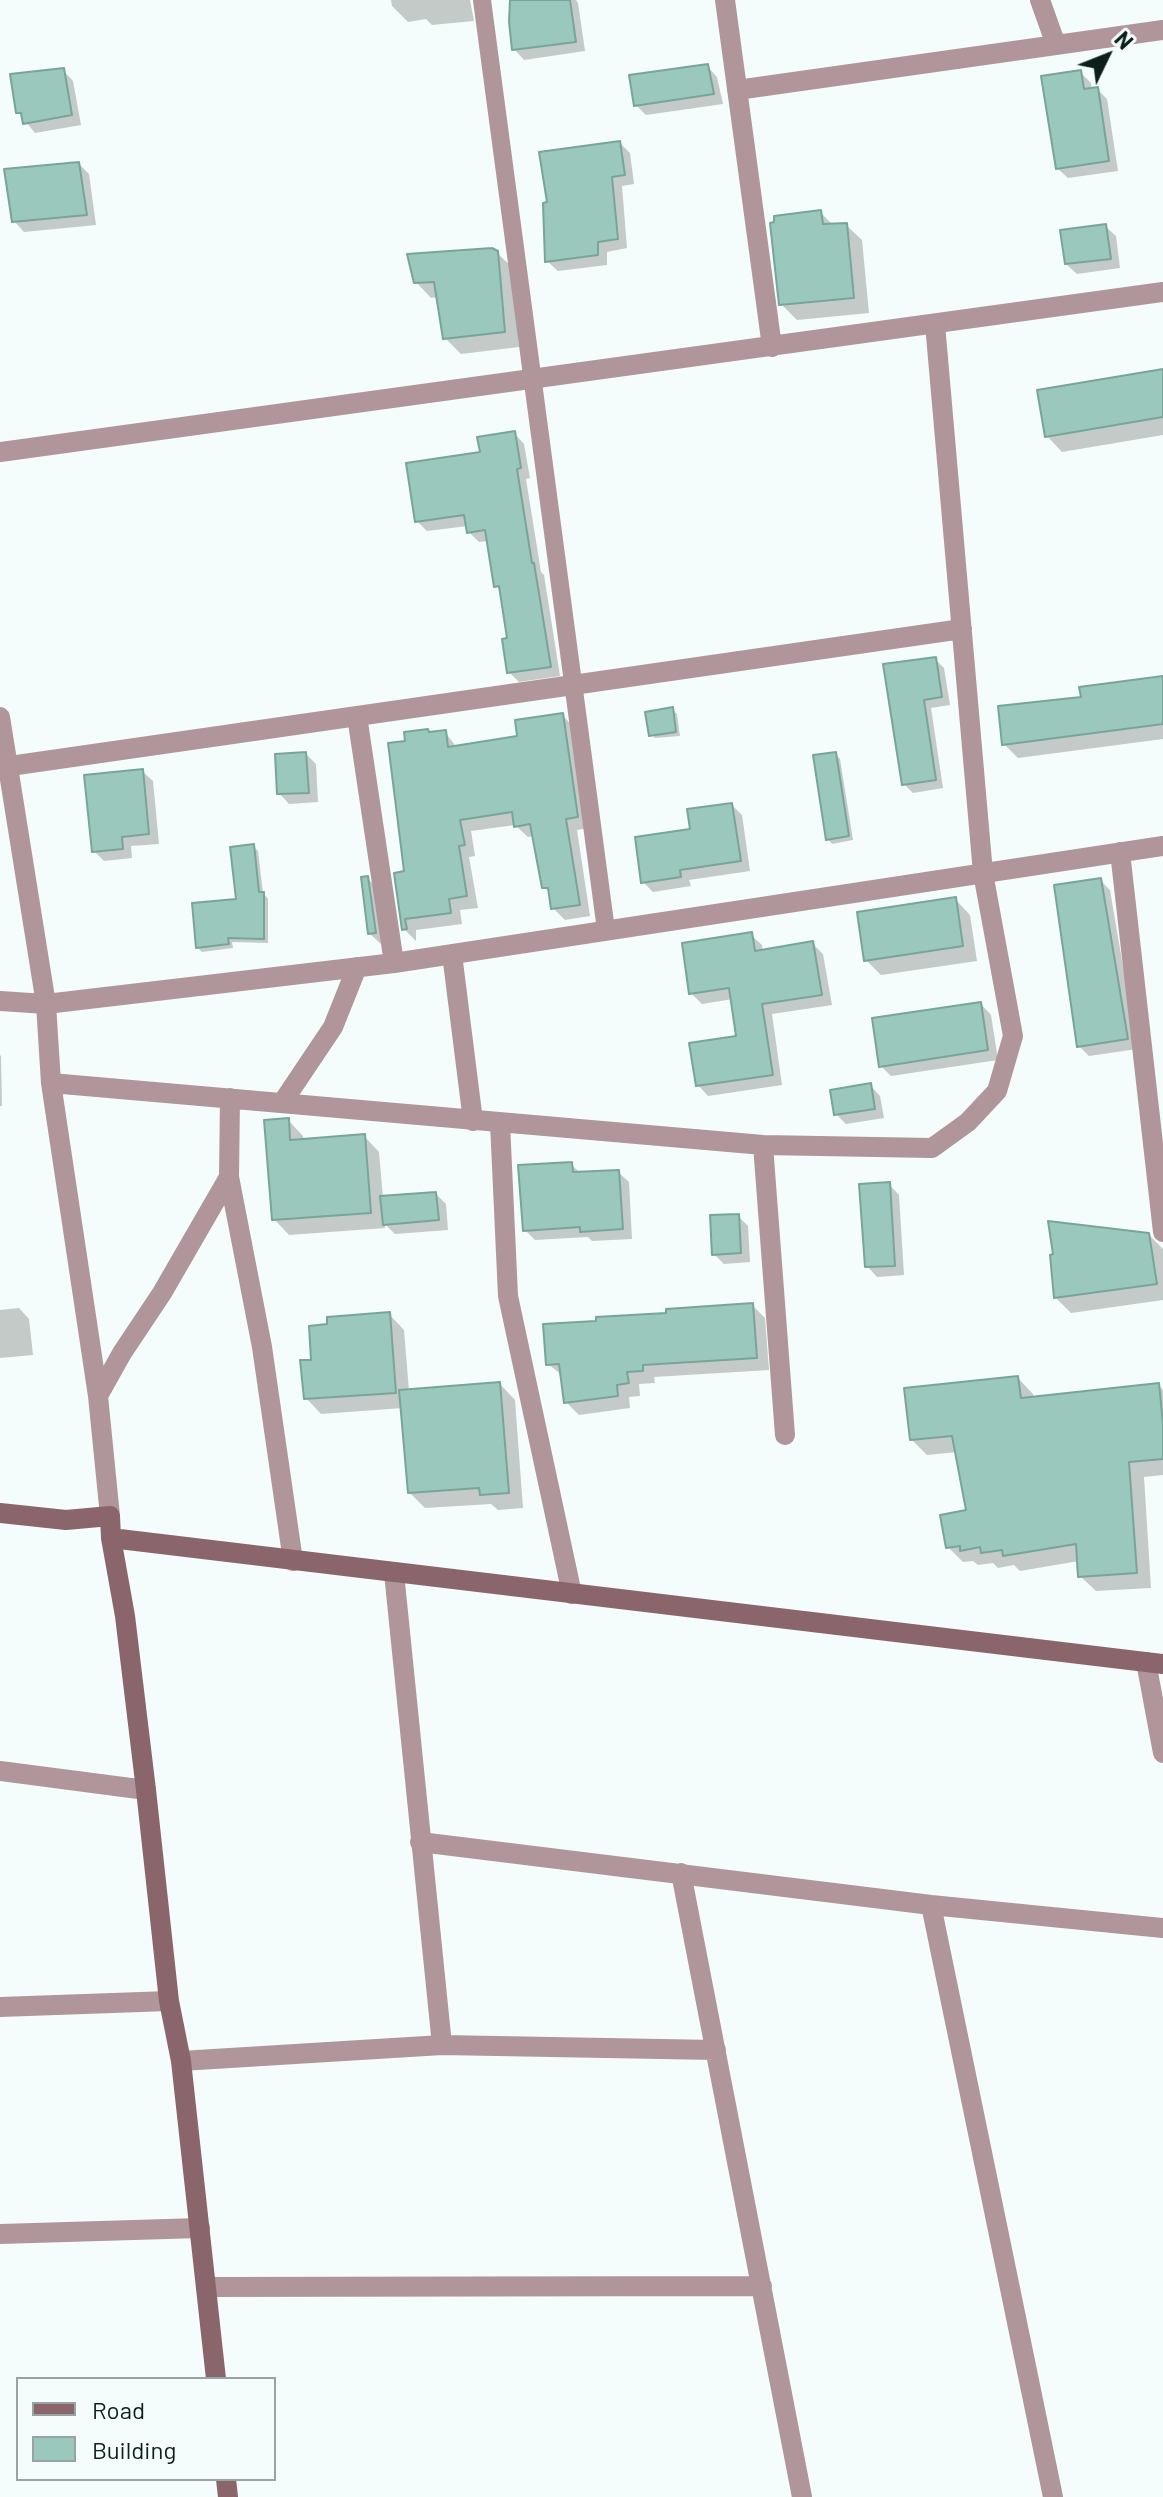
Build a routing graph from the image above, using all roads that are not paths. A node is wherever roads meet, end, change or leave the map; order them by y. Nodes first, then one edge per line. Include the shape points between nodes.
1 (482, 0) edge
2 (725, 0) edge
3 (1040, 0) edge
4 (1163, 30) edge
5 (1056, 45) junction
6 (737, 90) junction
7 (1163, 292) edge
8 (935, 324) junction
9 (772, 347) junction
10 (532, 380) junction
11 (0, 452) edge
12 (962, 629) junction
13 (573, 684) junction
14 (357, 716) junction
15 (0, 717) edge
16 (10, 766) junction
17 (1163, 846) edge
18 (1120, 852) junction
19 (983, 873) junction
20 (606, 930) junction
21 (452, 954) junction
22 (394, 963) junction
23 (357, 967) junction
24 (0, 1001) edge
25 (46, 1004) junction
26 (51, 1083) junction
27 (230, 1098) junction
28 (282, 1103) junction
29 (473, 1121) junction
30 (500, 1123) junction
31 (763, 1145) junction
32 (229, 1177) junction
33 (1163, 1232) edge
34 (98, 1396) junction
35 (785, 1435) dead end
36 (0, 1513) edge
37 (110, 1516) junction
38 (111, 1538) junction
39 (293, 1561) junction
40 (394, 1573) junction
41 (572, 1594) junction
42 (1154, 1663) edge
43 (1163, 1753) edge
44 (0, 1771) edge
45 (146, 1790) junction
46 (420, 1842) junction
47 (681, 1873) junction
48 (931, 1905) junction
49 (1163, 1928) edge
50 (169, 2001) junction
51 (0, 2007) edge
52 (442, 2045) junction
53 (716, 2050) junction
54 (181, 2061) junction
55 (200, 2228) junction
56 (0, 2234) edge
57 (762, 2286) junction
58 (206, 2287) junction
59 (216, 2377) edge
60 (802, 2497) edge
61 (1053, 2497) edge

1 - 10 lane
2 - 6 street
3 - 5 street
4 - 5 street
5 - 6 street
6 - 9 street
7 - 8 street
8 - 9 street
8 - 12 street
9 - 10 street
10 - 11 street
10 - 13 lane
12 - 13 street
12 - 19 street
13 - 14 street
13 - 20 lane
14 - 16 street
14 - 22 street
15 - 16 street
16 - 25 street
17 - 18 street
18 - 19 street
18 - 33 street
19 - 20 street
19 - 31 street via 1013,1036 997,1091 968,1122 932,1148
20 - 21 street
21 - 22 street
21 - 29 street
22 - 23 street
23 - 25 street
23 - 28 street via 333,1027
24 - 25 street
25 - 26 street
26 - 27 street
26 - 34 street
27 - 28 street
27 - 32 street
28 - 29 street
29 - 30 street
30 - 31 street
30 - 41 street via 508,1296
31 - 35 street
32 - 34 street
32 - 39 street via 262,1347
34 - 37 street
36 - 37 street via 66,1520
37 - 38 street
38 - 39 street
38 - 45 street
39 - 40 street
40 - 41 street
40 - 46 street
41 - 42 street
42 - 43 street
44 - 45 street
45 - 50 street
46 - 47 street
46 - 52 street
47 - 48 street
47 - 53 street
48 - 49 street
48 - 61 street
50 - 51 street
50 - 54 street
52 - 53 street
52 - 54 street
53 - 57 street
54 - 55 street
55 - 56 street
55 - 58 street
57 - 58 street
57 - 60 street
58 - 59 street

